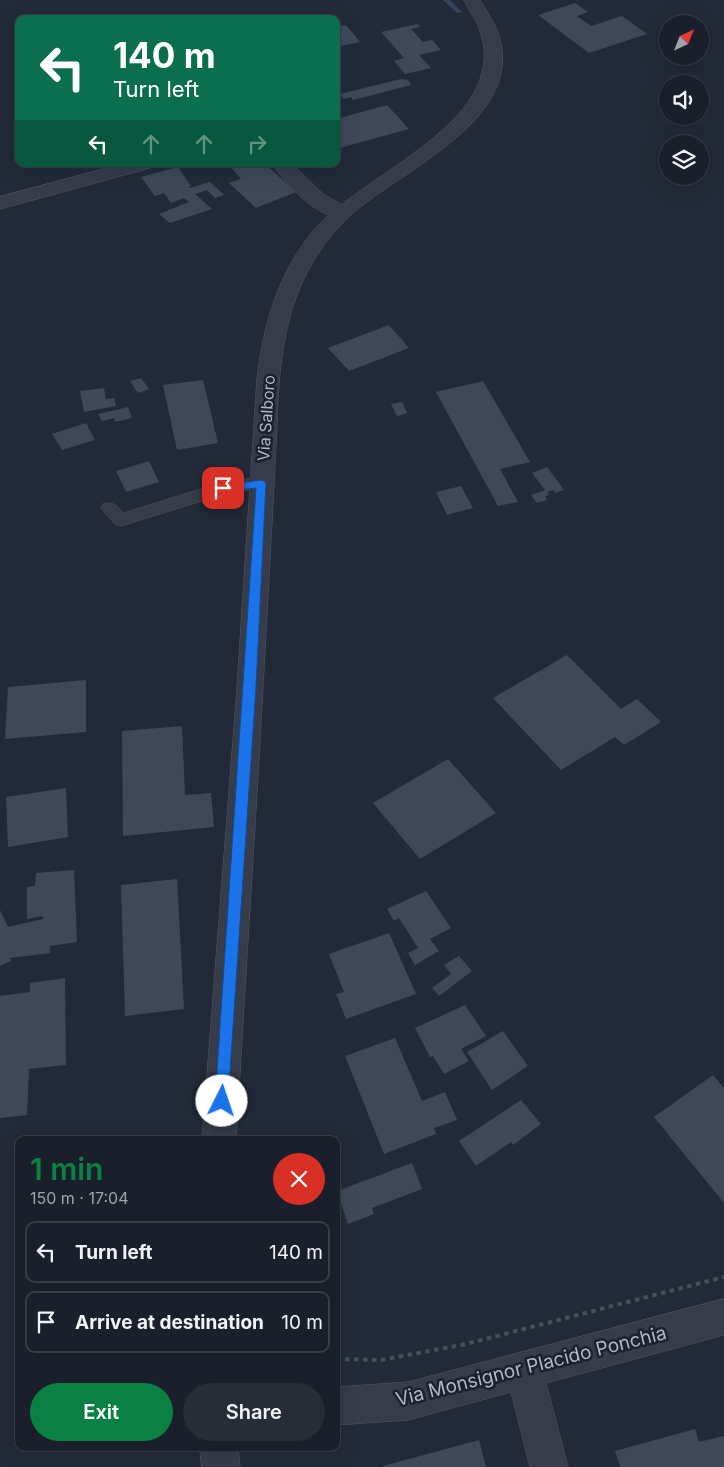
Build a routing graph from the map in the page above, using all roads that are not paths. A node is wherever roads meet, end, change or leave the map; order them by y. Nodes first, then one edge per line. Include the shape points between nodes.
1 (472, 0) edge
2 (132, 167) edge
3 (285, 167) edge
4 (0, 203) edge
5 (342, 213) junction
6 (262, 483) junction
7 (109, 508) dead end
8 (219, 1136) edge
9 (724, 1317) edge
10 (524, 1371) junction
11 (340, 1406) edge
12 (219, 1451) edge
13 (221, 1467) edge
14 (549, 1467) edge

1 - 5 street, Via Salboro via 482,13 492,52 488,84 476,107 445,141 366,193
2 - 4 street
3 - 5 street via 324,206
5 - 6 street, Via Salboro via 322,232 307,253 283,298 272,337
6 - 7 lane via 223,488 121,520
6 - 8 street, Via Salboro
9 - 10 street, Via Monsignor Placido Ponchia
10 - 11 street, Via Monsignor Placido Ponchia via 408,1401
10 - 14 street
12 - 13 street

